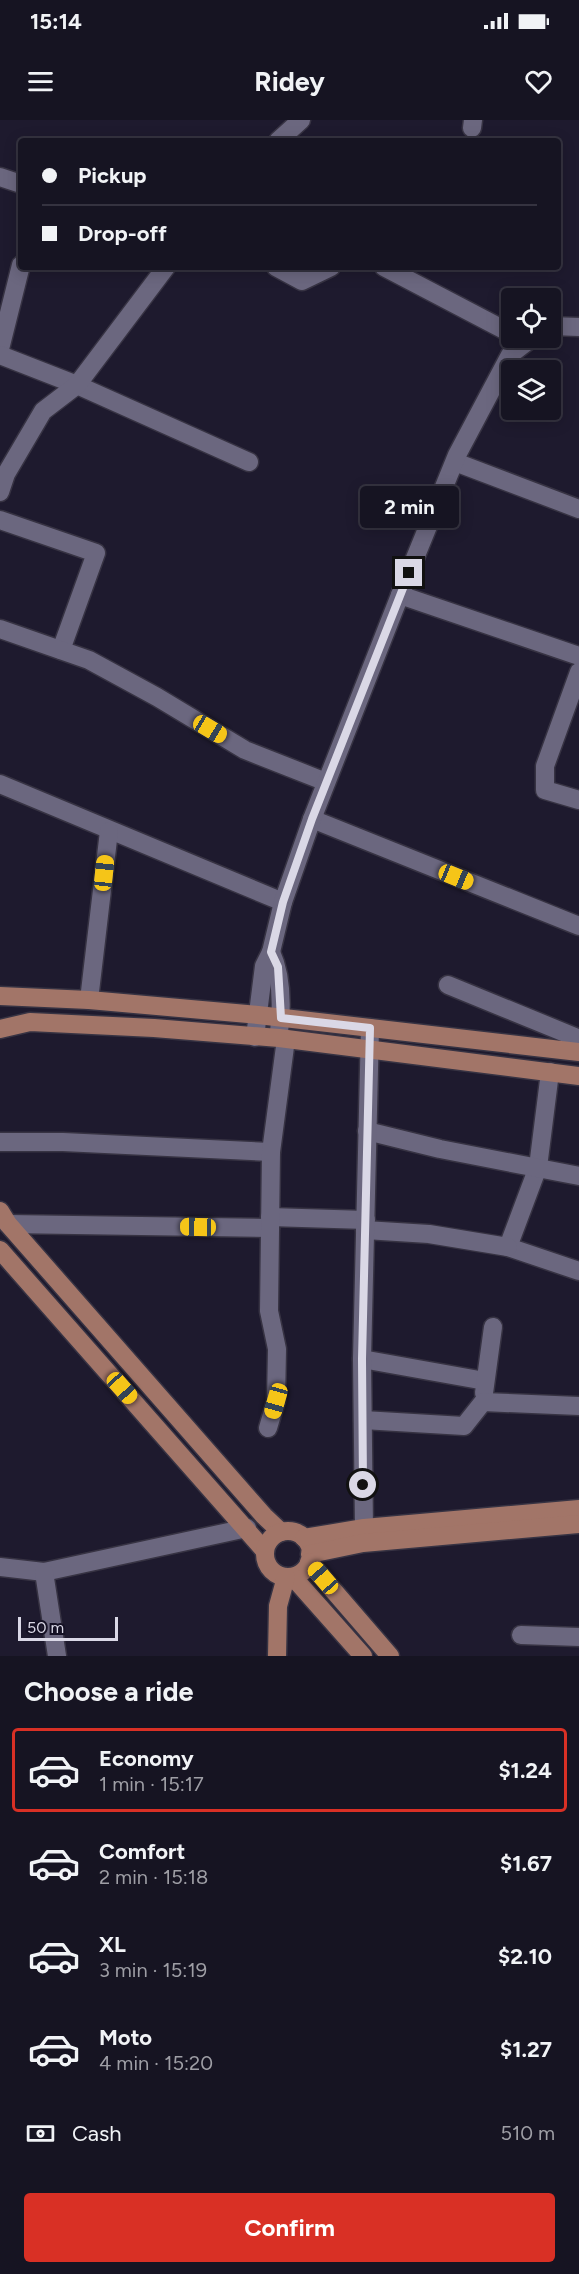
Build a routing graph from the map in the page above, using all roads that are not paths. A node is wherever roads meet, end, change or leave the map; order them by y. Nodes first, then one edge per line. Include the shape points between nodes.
1 (290, 122) edge
2 (280, 138) edge
3 (0, 177) edge
4 (18, 183) edge
5 (20, 270) edge
6 (164, 270) edge
7 (282, 270) edge
8 (325, 270) edge
9 (390, 270) edge
10 (561, 326) edge
11 (501, 327) edge
12 (579, 327) edge
13 (515, 348) edge
14 (0, 349) edge
15 (0, 355) edge
16 (77, 385) junction
17 (249, 462) dead end
18 (455, 462) junction
19 (3, 472) edge
20 (0, 492) edge
21 (579, 509) edge
22 (0, 520) edge
23 (400, 595) junction
24 (0, 629) edge
25 (61, 650) junction
26 (579, 656) edge
27 (579, 672) edge
28 (326, 782) junction
29 (0, 784) edge
30 (579, 800) edge
31 (312, 819) junction
32 (109, 831) junction
33 (283, 902) junction
34 (579, 926) edge
35 (271, 952) junction
36 (448, 985) dead end
37 (0, 996) edge
38 (89, 999) junction
39 (258, 1015) junction
40 (281, 1018) junction
41 (370, 1028) junction
42 (0, 1029) edge
43 (255, 1037) junction
44 (282, 1039) junction
45 (576, 1041) edge
46 (369, 1050) junction
47 (550, 1072) junction
48 (579, 1076) edge
49 (367, 1131) junction
50 (0, 1142) edge
51 (271, 1152) junction
52 (538, 1167) junction
53 (579, 1176) edge
54 (4, 1217) edge
55 (270, 1222) junction
56 (366, 1225) junction
57 (508, 1247) junction
58 (0, 1250) edge
59 (579, 1271) edge
60 (493, 1327) dead end
61 (362, 1359) junction
62 (485, 1381) junction
63 (483, 1402) junction
64 (579, 1406) edge
65 (363, 1420) junction
66 (268, 1428) dead end
67 (579, 1509) edge
68 (579, 1524) edge
69 (247, 1528) junction
70 (364, 1528) junction
71 (281, 1532) junction
72 (265, 1551) junction
73 (308, 1551) junction
74 (0, 1567) edge
75 (44, 1572) junction
76 (289, 1577) junction
77 (521, 1635) dead end
78 (579, 1636) edge
79 (57, 1656) edge
80 (277, 1656) edge
81 (363, 1656) edge
82 (390, 1656) edge

1 - 2 street
3 - 4 street
5 - 14 street
6 - 16 street
7 - 8 street via 302,281
9 - 11 street
10 - 12 street
13 - 18 street
15 - 16 street
16 - 17 street
16 - 19 street via 43,411
18 - 21 street
18 - 23 street
19 - 20 street
22 - 25 street via 96,553
23 - 26 street
23 - 28 street
24 - 25 street
25 - 28 street via 89,660 157,697 244,750
27 - 30 street via 545,765 545,790
28 - 31 street
29 - 32 street
31 - 33 street
31 - 34 street
32 - 33 street
32 - 38 street
33 - 35 street
35 - 39 street via 264,966
35 - 40 street via 278,967
36 - 45 street
37 - 38 main road
38 - 39 main road
39 - 40 main road
39 - 43 street
40 - 41 main road
40 - 44 street
41 - 45 main road
41 - 46 street
42 - 43 main road via 30,1022 83,1023
43 - 44 main road
44 - 46 main road
44 - 51 street
46 - 47 main road
46 - 49 street
47 - 48 main road
47 - 52 street
49 - 52 street
49 - 56 street
50 - 51 street
51 - 55 street
52 - 53 street
52 - 57 street
54 - 55 street
54 - 71 main road
55 - 56 street
55 - 66 street via 268,1311 277,1349 276,1401
56 - 57 street
56 - 61 street
57 - 59 street
58 - 69 main road
60 - 62 street
61 - 62 street
61 - 65 street
62 - 63 street
63 - 64 street
63 - 65 street via 464,1426
65 - 70 street
67 - 70 main road
68 - 73 main road
69 - 72 main road
69 - 75 street
70 - 73 main road
71 - 72 main road via 273,1536
71 - 73 main road via 289,1531
72 - 76 main road via 267,1565 278,1575
73 - 76 main road via 305,1569
73 - 82 main road
74 - 75 street
75 - 79 street
76 - 80 main road via 278,1606
76 - 81 main road
77 - 78 street

